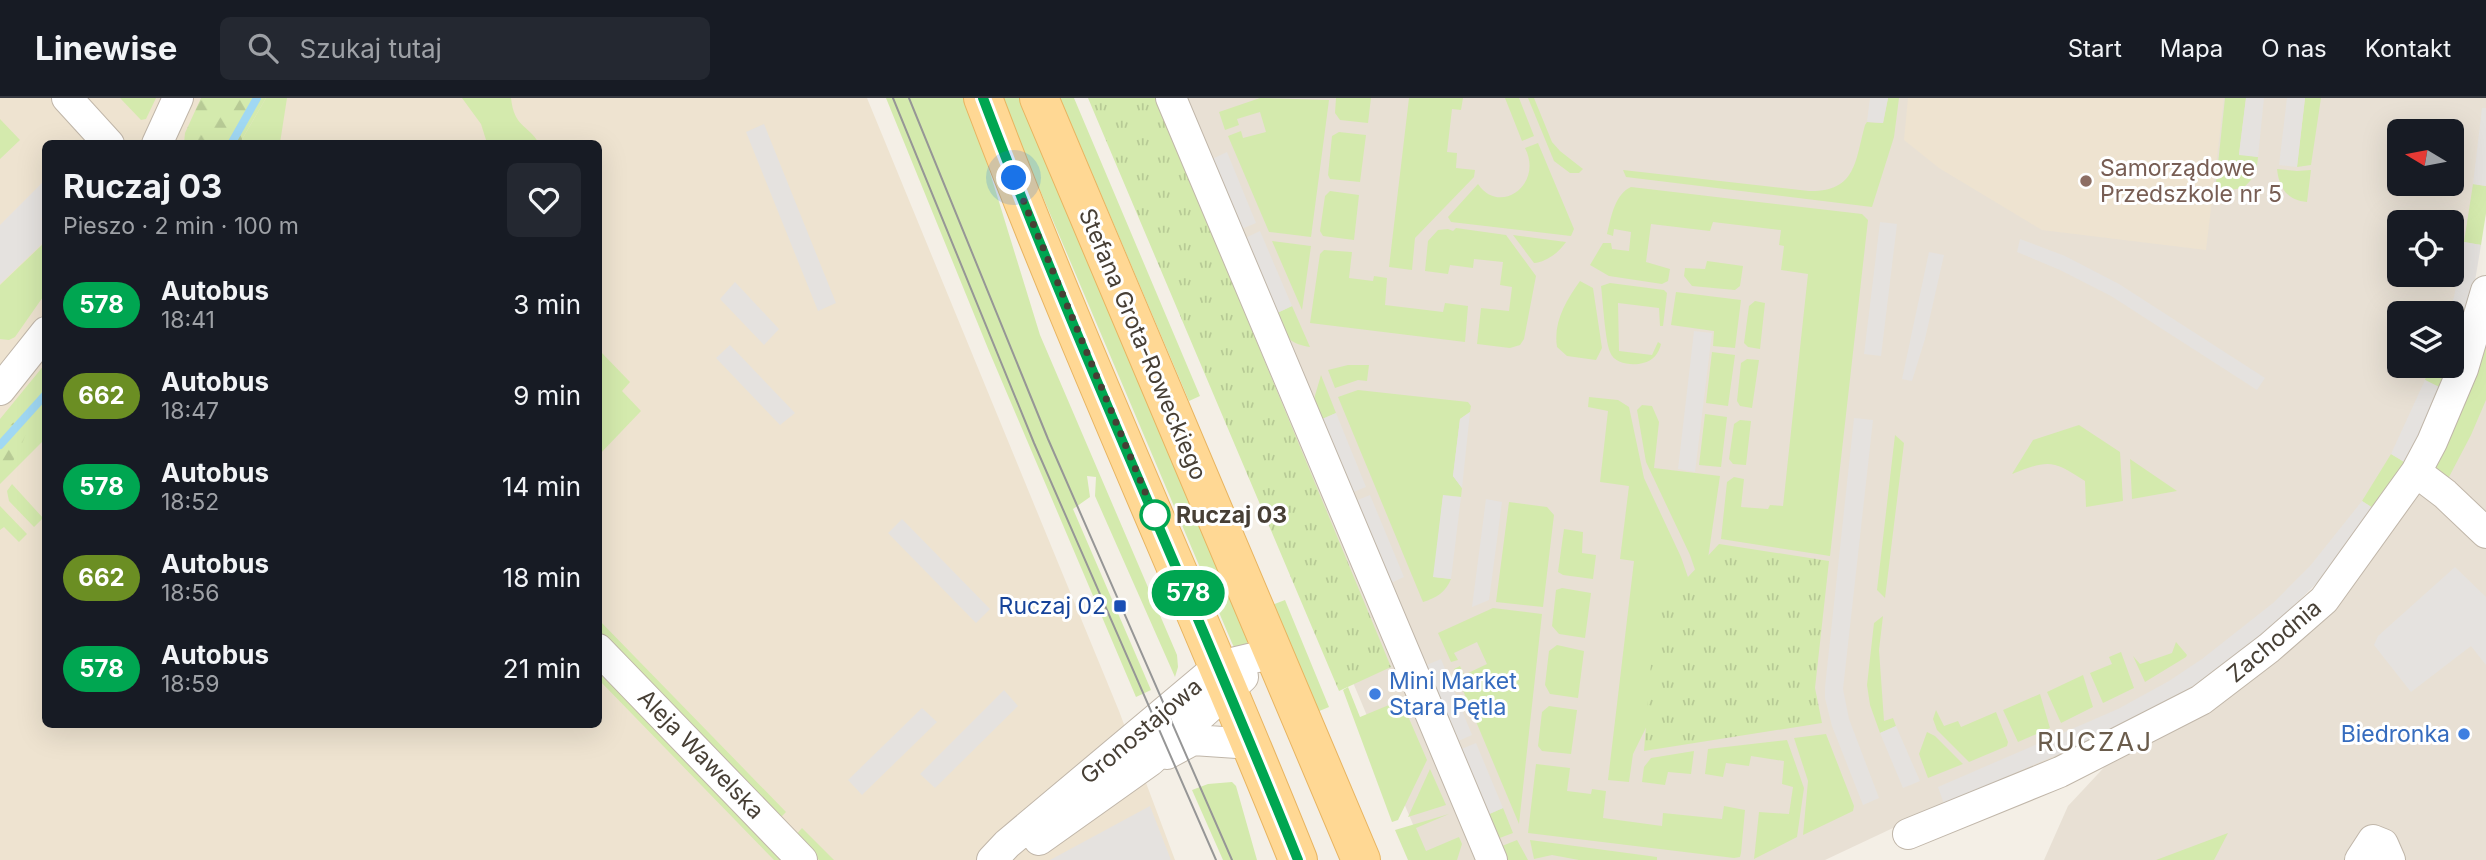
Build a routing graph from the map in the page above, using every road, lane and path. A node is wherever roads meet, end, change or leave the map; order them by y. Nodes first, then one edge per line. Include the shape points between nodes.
1 (66, 98) edge
2 (178, 98) edge
3 (983, 98) edge
4 (1039, 98) edge
5 (1171, 98) edge
6 (105, 140) edge
7 (160, 140) edge
8 (2486, 291) edge
9 (42, 337) edge
10 (0, 390) edge
11 (2416, 472) junction
12 (2486, 533) edge
13 (602, 653) edge
14 (1274, 653) junction
15 (1224, 677) junction
16 (1252, 744) junction
17 (1150, 761) junction
18 (1908, 834) dead end
19 (802, 860) edge
20 (992, 860) edge
21 (1010, 860) edge
22 (1298, 860) edge
23 (1361, 860) edge
24 (1492, 860) edge
25 (2360, 860) edge
26 (2390, 860) edge

1 - 6 street
2 - 7 street
3 - 15 main road via 1036,235
4 - 14 main road, Stefana Grota-Roweckiego
5 - 24 street
8 - 11 street, Zachodnia via 2463,369
9 - 10 street
11 - 12 street
11 - 18 street, Zachodnia via 2325,600 2201,700 2060,772
13 - 19 street, Aleja Wawelska
14 - 15 street, Gronostajowa
14 - 23 main road, Stefana Grota-Roweckiego
15 - 16 main road
15 - 17 street, Gronostajowa
15 - 20 street, Gronostajowa
16 - 17 street, Gronostajowa via 1193,740
16 - 22 main road
17 - 21 street, Gronostajowa
25 - 26 street via 2373,840 2383,844

